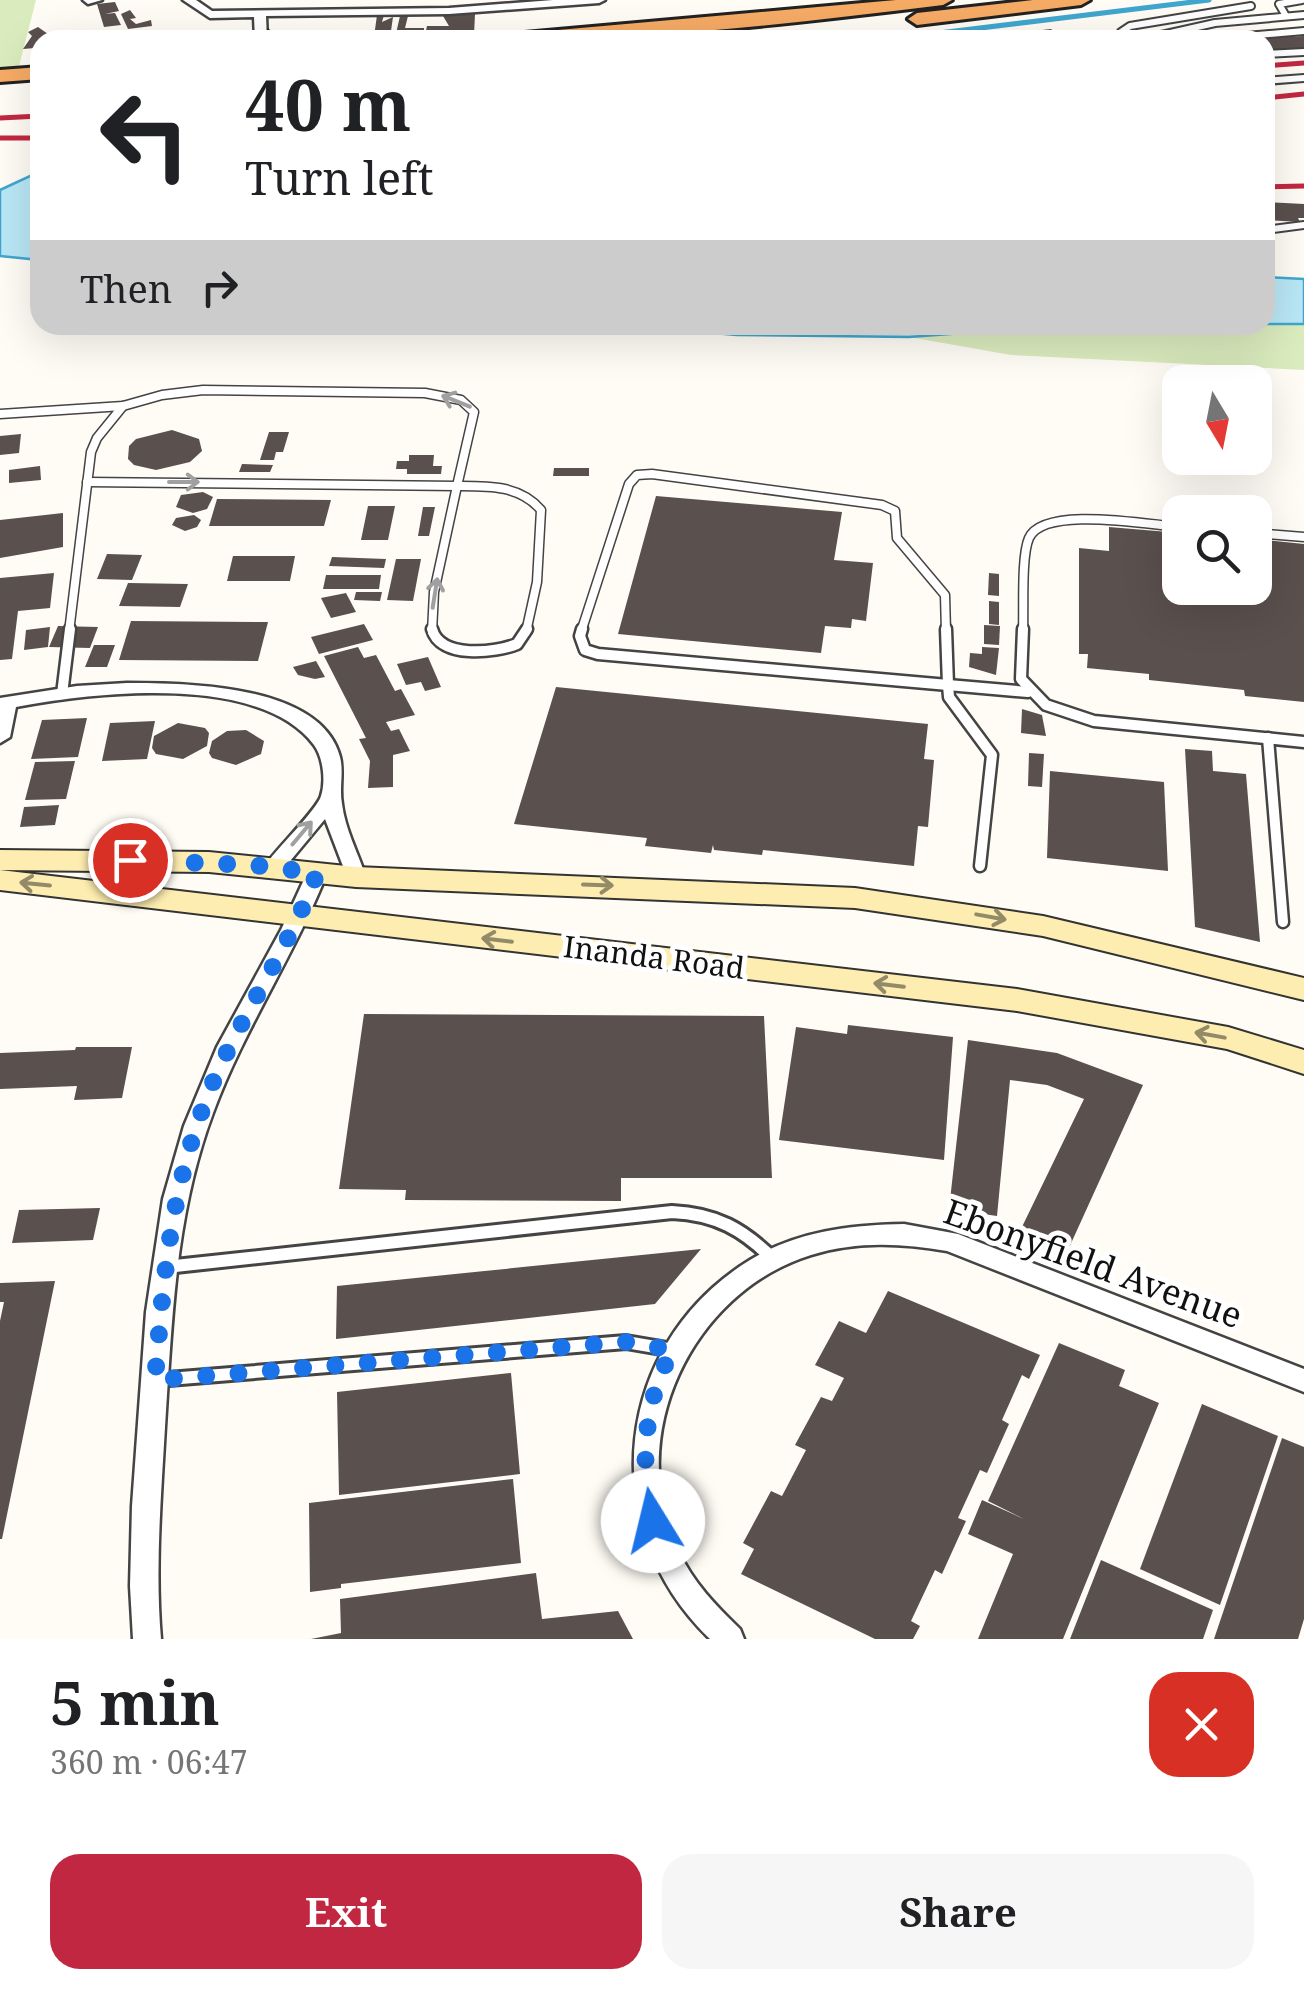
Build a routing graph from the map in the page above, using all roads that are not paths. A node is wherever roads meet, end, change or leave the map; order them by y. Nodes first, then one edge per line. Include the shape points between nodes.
1 (189, 0) edge
2 (600, 0) edge
3 (944, 0) edge
4 (1082, 0) edge
5 (1302, 0) edge
6 (345, 4) edge
7 (1251, 6) dead end
8 (260, 12) junction
9 (1304, 15) edge
10 (1286, 16) junction
11 (259, 30) edge
12 (636, 30) edge
13 (789, 30) edge
14 (1124, 30) edge
15 (1184, 30) edge
16 (1304, 31) edge
17 (1275, 34) edge
18 (1304, 52) edge
19 (1275, 53) edge
20 (30, 74) edge
21 (0, 76) edge
22 (1304, 78) edge
23 (1275, 80) edge
24 (30, 87) edge
25 (0, 89) edge
26 (1304, 226) edge
27 (1275, 229) edge
28 (123, 406) junction
29 (0, 414) edge
30 (87, 482) junction
31 (458, 486) junction
32 (1162, 526) edge
33 (1272, 534) edge
34 (1304, 536) edge
35 (948, 684) junction
36 (1028, 692) junction
37 (62, 694) junction
38 (4, 703) edge
39 (0, 737) edge
40 (1268, 738) junction
41 (1304, 742) edge
42 (331, 798) junction
43 (0, 860) edge
44 (980, 866) dead end
45 (274, 867) junction
46 (317, 873) junction
47 (356, 876) junction
48 (0, 880) edge
49 (300, 918) junction
50 (1284, 922) dead end
51 (1304, 989) edge
52 (1304, 1062) edge
53 (774, 1260) junction
54 (164, 1267) junction
55 (673, 1350) junction
56 (155, 1380) junction
57 (1304, 1381) edge
58 (147, 1639) edge
59 (730, 1639) edge

1 - 8 street via 210,15
2 - 6 street via 450,11
3 - 12 highway
4 - 13 highway
5 - 10 lane via 1279,4
6 - 8 street
7 - 14 lane
8 - 11 street
9 - 10 lane
10 - 15 lane
16 - 17 lane
18 - 19 lane
20 - 21 highway
22 - 23 lane
24 - 25 highway
26 - 27 lane
28 - 29 lane
28 - 30 lane via 97,438
31 -> 28 lane via 474,412 450,396 203,390
30 -> 31 lane
30 - 37 lane
31 -> 31 lane via 528,494 541,510 534,609 528,635 517,644 449,648 432,633
32 - 36 lane via 1065,518 1038,526 1028,539 1022,678
33 - 34 lane
35 - 35 lane via 945,594 903,548 892,510 652,474 632,478 580,636 585,650
35 - 36 lane
35 - 44 lane via 949,697 992,755
36 - 40 lane via 1073,716 1106,723
37 - 38 street
37 - 42 street via 190,690 277,706 311,728 329,750
38 - 39 street
40 - 41 lane
40 - 50 lane
45 -> 42 street
42 - 47 street
43 - 45 main road, Inanda Road
45 - 46 main road, Inanda Road
46 - 47 main road, Inanda Road
46 - 49 street
47 -> 51 main road, Inanda Road via 855,898 1044,926
49 -> 48 main road, Inanda Road
52 -> 49 main road, Inanda Road via 1228,1038 1017,1000
49 - 54 street via 240,1024 194,1130
53 - 54 lane via 745,1232 718,1218 686,1214 515,1226
53 - 55 street, Ebonyfield Avenue via 721,1295
53 - 57 street, Ebonyfield Avenue via 848,1237 902,1234 949,1242
54 - 56 street
55 - 56 lane via 626,1342
55 - 59 street, Ebonyfield Avenue via 653,1401 646,1496 660,1546 683,1591
56 - 58 street via 143,1555

